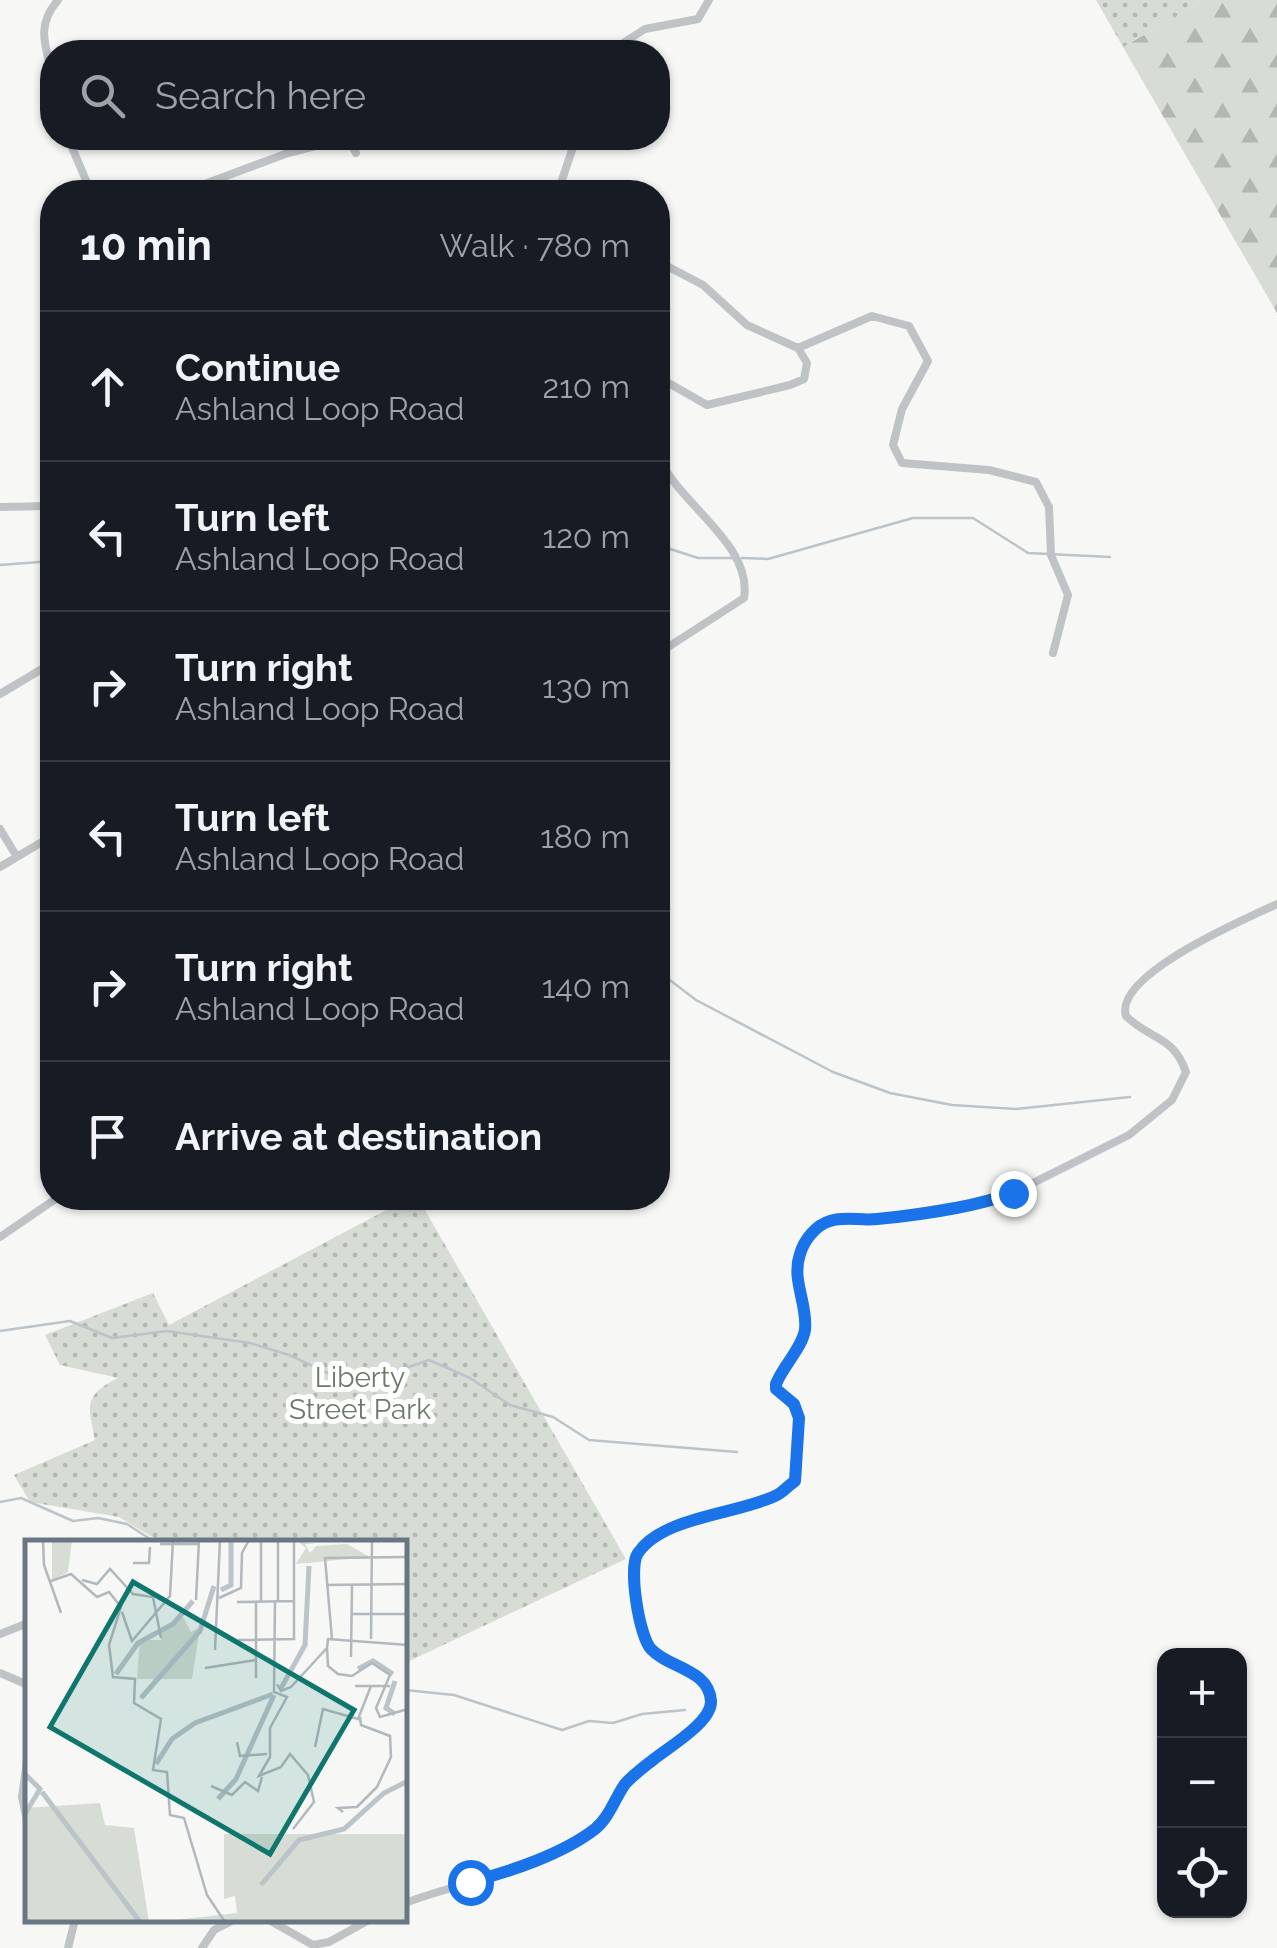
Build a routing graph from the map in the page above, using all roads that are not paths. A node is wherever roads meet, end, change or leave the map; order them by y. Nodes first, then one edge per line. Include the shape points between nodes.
1 (58, 0) edge
2 (709, 0) edge
3 (45, 40) edge
4 (629, 40) edge
5 (73, 150) edge
6 (287, 150) edge
7 (300, 150) edge
8 (572, 150) edge
9 (288, 153) junction
10 (86, 180) edge
11 (215, 180) edge
12 (562, 180) edge
13 (670, 268) edge
14 (798, 348) junction
15 (670, 383) edge
16 (670, 479) edge
17 (40, 506) edge
18 (0, 507) edge
19 (670, 646) edge
20 (1053, 654) dead end
21 (40, 670) edge
22 (0, 694) edge
23 (0, 828) edge
24 (40, 844) edge
25 (17, 858) junction
26 (0, 867) edge
27 (1277, 904) edge
28 (41, 1210) edge
29 (0, 1238) edge
30 (25, 1625) edge
31 (0, 1634) edge
32 (0, 1673) edge
33 (25, 1684) edge
34 (25, 1776) edge
35 (25, 1812) edge
36 (408, 1903) edge
37 (74, 1923) edge
38 (228, 1923) edge
39 (274, 1923) edge
40 (364, 1923) edge
41 (68, 1948) edge
42 (202, 1948) edge

1 - 3 street via 46,15
2 - 4 street via 698,19
5 - 10 street
6 - 9 street
7 - 9 street
8 - 12 street
9 - 11 street
13 - 14 street via 703,284 747,325
14 - 15 street via 807,364 804,379 790,386 707,405
14 - 20 street via 872,316 909,326 928,361 902,409 894,446 902,463 989,470 1036,482 1048,507 1051,556 1068,594
16 - 19 street via 719,532 747,579 744,598
17 - 18 street
21 - 22 street
23 - 25 street
24 - 25 street
25 - 26 street
27 - 36 street via 1198,942 1126,997 1126,1016 1170,1043 1186,1072 1172,1100 1146,1122 982,1204 828,1221 810,1236 796,1276 806,1326 776,1384 799,1418 795,1481 776,1495 670,1530 646,1545 633,1566 650,1648 699,1677 711,1701 708,1712 626,1782 595,1829 510,1872
28 - 29 street
30 - 31 street
32 - 33 street
34 - 35 street
37 - 41 street
38 - 42 street
39 - 40 street via 314,1945

